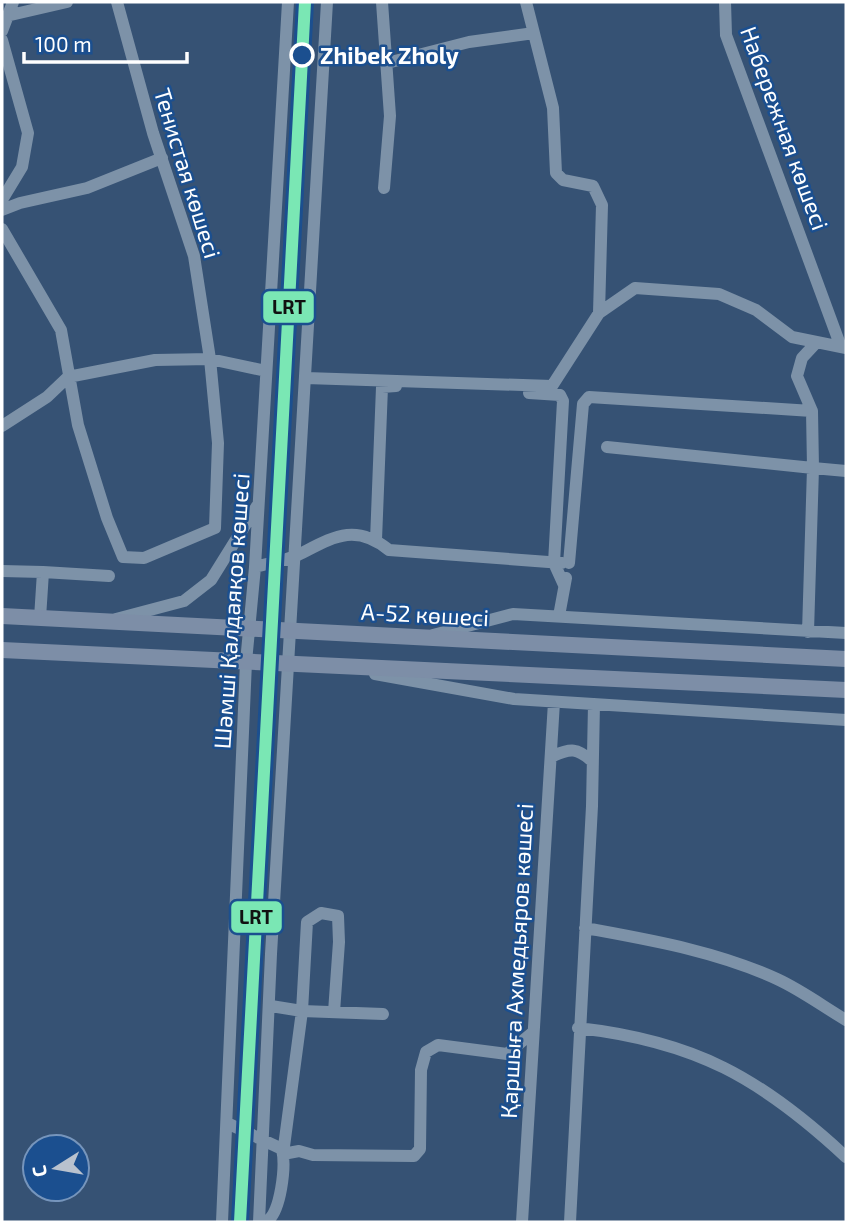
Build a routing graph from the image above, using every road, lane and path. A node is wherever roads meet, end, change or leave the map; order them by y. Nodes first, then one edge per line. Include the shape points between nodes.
1 (13, 2) edge
2 (67, 2) edge
3 (117, 2) edge
4 (288, 2) edge
5 (327, 2) edge
6 (382, 2) edge
7 (526, 2) edge
8 (725, 2) edge
9 (4, 17) edge
10 (2, 31) edge
11 (534, 33) junction
12 (2, 40) edge
13 (387, 63) junction
14 (162, 158) junction
15 (384, 188) dead end
16 (2, 200) edge
17 (2, 210) edge
18 (2, 229) edge
19 (598, 313) junction
20 (815, 344) junction
21 (844, 347) edge
22 (210, 359) junction
23 (266, 371) junction
24 (68, 377) junction
25 (306, 377) junction
26 (812, 411) junction
27 (2, 426) edge
28 (607, 447) dead end
29 (813, 468) junction
30 (846, 471) edge
31 (259, 503) junction
32 (376, 540) junction
33 (296, 556) junction
34 (554, 562) junction
35 (569, 564) junction
36 (255, 567) junction
37 (2, 571) edge
38 (43, 572) junction
39 (109, 576) dead end
40 (564, 585) junction
41 (2, 616) edge
42 (559, 616) junction
43 (40, 618) junction
44 (102, 622) junction
45 (250, 627) junction
46 (291, 631) junction
47 (808, 632) junction
48 (846, 633) edge
49 (427, 637) junction
50 (2, 650) edge
51 (846, 659) edge
52 (246, 662) junction
53 (288, 664) junction
54 (337, 667) junction
55 (846, 690) edge
56 (554, 702) junction
57 (594, 704) junction
58 (846, 720) edge
59 (553, 756) junction
60 (592, 761) junction
61 (584, 928) junction
62 (271, 1006) junction
63 (302, 1011) junction
64 (334, 1012) junction
65 (383, 1014) dead end
66 (846, 1020) edge
67 (578, 1028) junction
68 (532, 1033) junction
69 (227, 1123) junction
70 (263, 1138) junction
71 (283, 1154) junction
72 (846, 1157) edge
73 (222, 1222) edge
74 (259, 1222) edge
75 (266, 1222) edge
76 (522, 1222) edge
77 (570, 1222) edge

1 - 9 street
2 - 9 street
3 - 14 street, Тенистая көшесі
4 - 23 street, Шәмші Қалдаяқов көшесі
5 - 25 street
6 - 13 street
7 - 11 street
8 - 21 street, Набережная көшесі via 726,35
9 - 10 street
11 - 13 street via 480,40
11 - 19 street via 553,108 556,173 563,180 593,186 602,205
12 - 16 street via 28,133 22,167
13 - 15 street via 390,116
14 - 17 street via 87,188
14 - 22 street, Тенистая көшесі via 194,256
18 - 24 street via 61,330
19 - 20 street via 635,288 719,293 756,310 792,337
19 - 25 street via 552,386
20 - 21 street
20 - 26 street via 802,358 797,376
22 - 23 street
22 - 24 street via 155,360
22 - 24 street, Тенистая көшесі via 218,443 215,528 144,558 123,557 78,425
23 - 31 street, Шәмші Қалдаяқов көшесі
24 - 27 street via 47,397
25 - 33 street
26 - 29 street
26 - 35 street via 589,397 583,404
28 - 29 street
29 - 30 street
29 - 47 street
31 - 36 street, Шәмші Қалдаяқов көшесі
31 - 44 street via 211,580 184,601
32 - 33 street via 354,534 322,540
32 - 34 street via 389,550
32 - 34 street via 382,387 560,395
33 - 36 street
33 - 46 street
34 - 35 street
34 - 40 street
35 - 40 street
36 - 45 street, Шәмші Қалдаяқов көшесі
37 - 38 street
38 - 39 street
38 - 43 street
40 - 42 street
41 - 43 main road, А-52 көшесі
42 - 47 street
42 - 49 street via 513,614
43 - 44 main road, А-52 көшесі
44 - 45 main road, А-52 көшесі
45 - 46 main road, А-52 көшесі
45 - 52 street, Шәмші Қалдаяқов көшесі
46 - 49 main road, А-52 көшесі
46 - 53 street
47 - 48 street
49 - 51 main road, А-52 көшесі
50 - 52 main road
52 - 53 main road
52 - 69 street, Шәмші Қалдаяқов көшесі
53 - 54 main road
53 - 62 street
54 - 55 main road
54 - 56 street
56 - 57 street
56 - 59 street, Қаршыға Ахмедьяров көшесі
57 - 58 street
57 - 60 street
59 - 60 street via 579,750
59 - 68 street, Қаршыға Ахмедьяров көшесі via 548,770
60 - 61 street
61 - 66 street via 721,957 778,979
61 - 67 street
62 - 63 street
62 - 70 street
63 - 64 street
63 - 64 street via 307,922 321,913 338,916
63 - 71 street
64 - 65 street
67 - 72 street via 625,1033 685,1049 726,1067 771,1093
67 - 77 street
68 - 71 street via 507,1054 438,1045 426,1052 421,1070 420,1149 414,1156
68 - 76 street, Қаршыға Ахмедьяров көшесі
69 - 70 street
69 - 73 street, Шәмші Қалдаяқов көшесі
70 - 71 street via 279,1146
70 - 74 street
71 - 75 street via 279,1203

